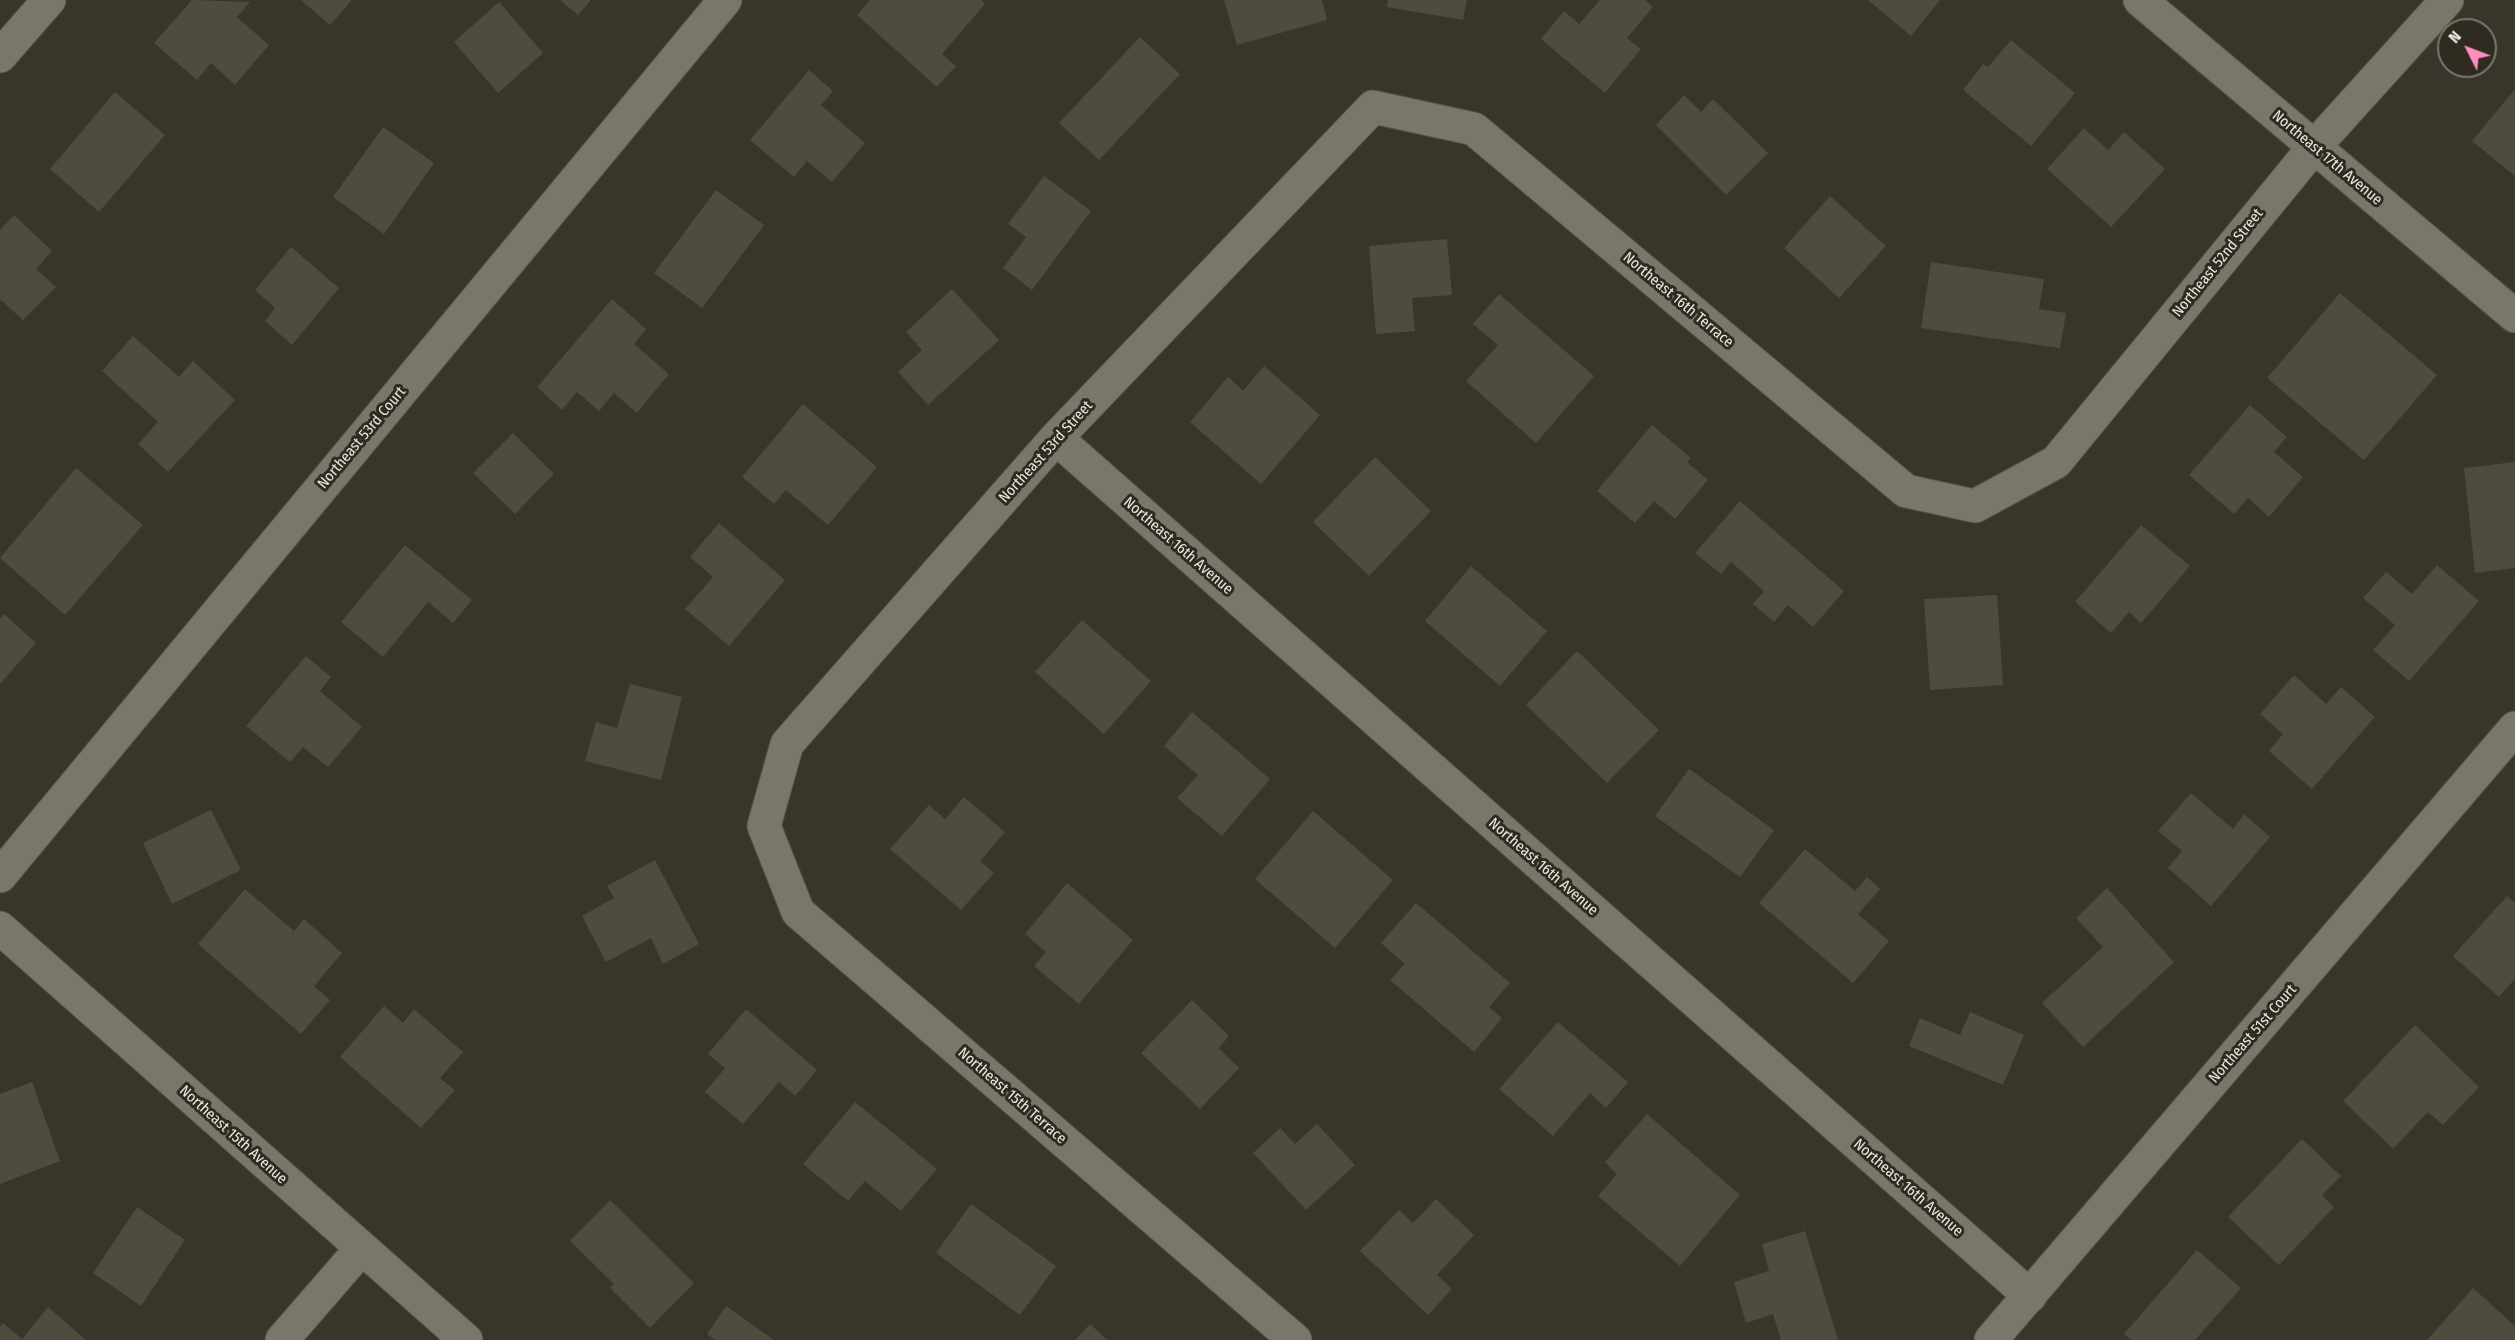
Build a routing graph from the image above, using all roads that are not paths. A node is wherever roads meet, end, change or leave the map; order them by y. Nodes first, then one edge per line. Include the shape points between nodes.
1 (49, 0) edge
2 (725, 0) edge
3 (2140, 0) edge
4 (2447, 0) edge
5 (0, 56) edge
6 (1373, 107) joint
7 (2314, 147) junction
8 (2515, 316) edge
9 (1056, 438) junction
10 (1975, 506) joint
11 (2515, 728) edge
12 (764, 826) joint
13 (0, 876) edge
14 (0, 928) edge
15 (361, 1249) junction
16 (2030, 1296) junction
17 (282, 1340) edge
18 (466, 1340) edge
19 (1295, 1340) edge
20 (1991, 1340) edge

1 - 5 street
2 - 13 street, Northeast 53rd Court
3 - 7 street, Northeast 17th Avenue
4 - 7 street, Northeast 52nd Street
6 - 9 street, Northeast 53rd Street
6 - 10 street, Northeast 16th Terrace via 1474,129 1906,491
7 - 8 street, Northeast 17th Avenue
7 - 10 street, Northeast 52nd Street via 2056,462
9 - 12 street, Northeast 53rd Street via 788,744
9 - 16 street, Northeast 16th Avenue
11 - 16 street, Northeast 51st Court
12 - 19 street, Northeast 15th Terrace via 798,912
14 - 15 street, Northeast 15th Avenue
15 - 17 street
15 - 18 street, Northeast 15th Avenue
16 - 20 street, Northeast 51st Court

